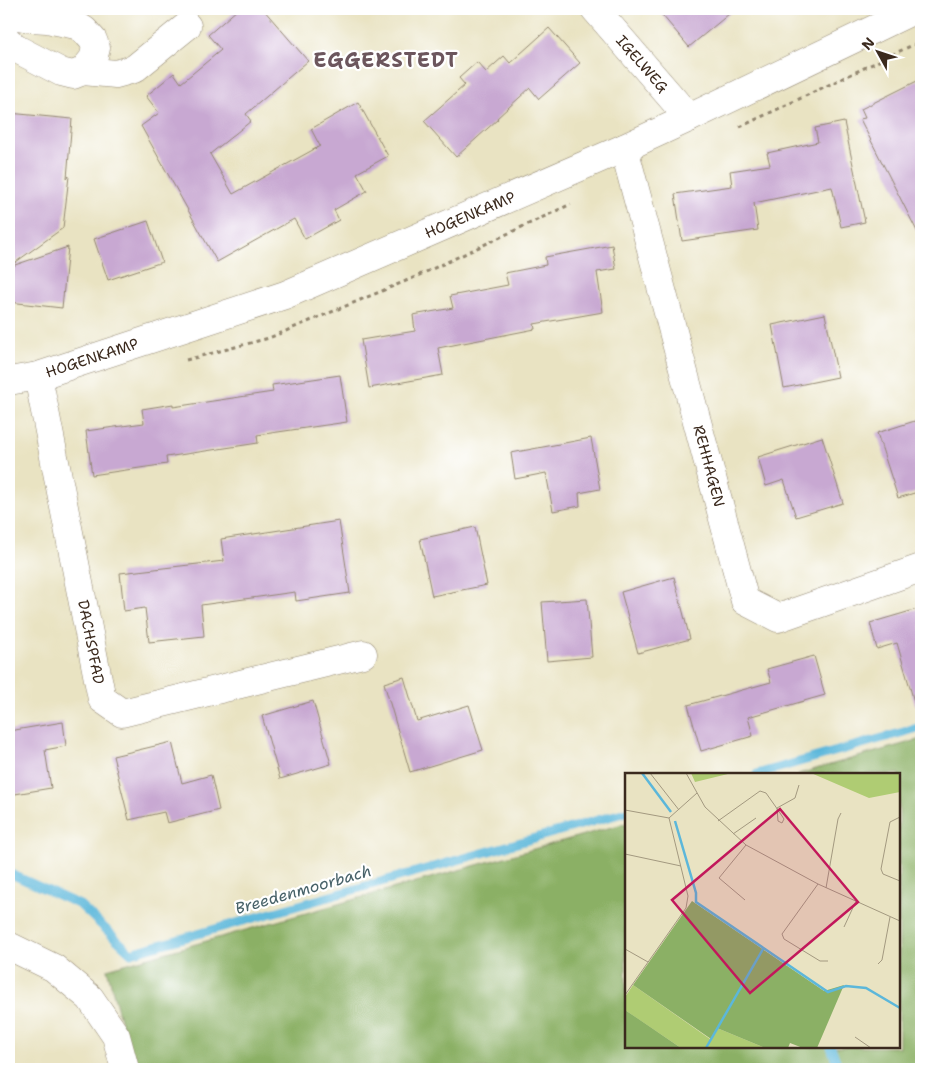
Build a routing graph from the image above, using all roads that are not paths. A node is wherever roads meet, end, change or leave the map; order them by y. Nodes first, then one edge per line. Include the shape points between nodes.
1 (595, 9) edge
2 (9, 15) edge
3 (916, 16) edge
4 (187, 26) dead end
5 (9, 42) edge
6 (83, 71) junction
7 (688, 118) junction
8 (624, 148) junction
9 (38, 376) junction
10 (9, 381) edge
11 (921, 568) edge
12 (363, 654) dead end
13 (9, 946) edge
14 (125, 1069) edge

1 - 7 street, IGELWEG
2 - 6 street via 76,25 84,30 96,48 93,59
3 - 7 street, HOGENKAMP
4 - 6 street via 134,69 116,74
5 - 6 street via 61,72 73,75
7 - 8 street, HOGENKAMP
8 - 9 street, HOGENKAMP via 285,295
8 - 11 street, REHHAGEN via 745,601 778,618
9 - 10 street, HOGENKAMP
9 - 12 street, DACHSPFAD via 102,699 122,713
13 - 14 street via 54,968 90,998 116,1036

